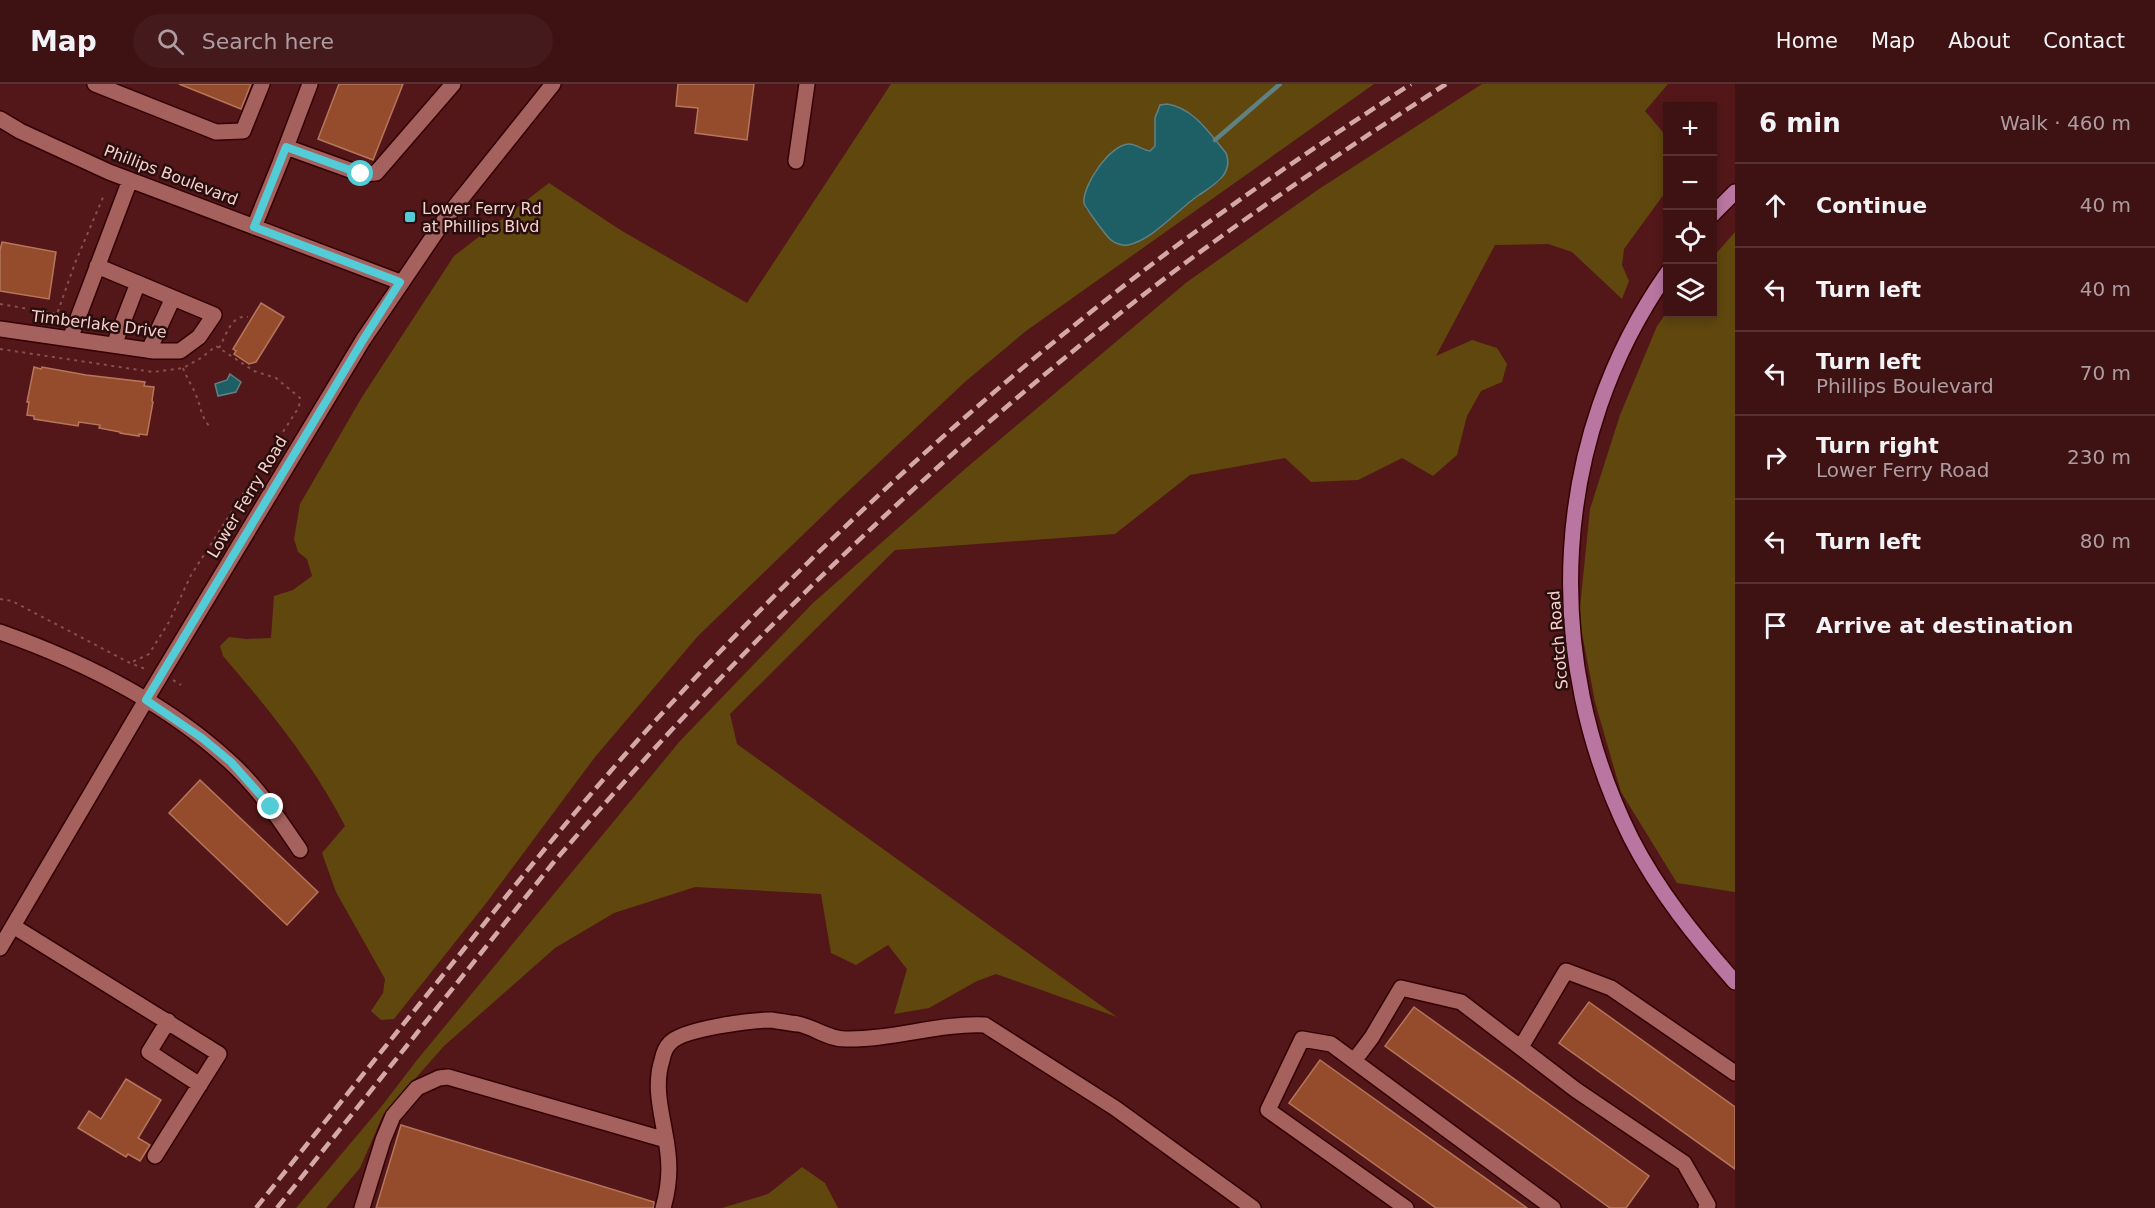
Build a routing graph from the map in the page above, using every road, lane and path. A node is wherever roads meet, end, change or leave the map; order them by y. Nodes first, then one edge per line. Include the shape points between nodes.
1 (95, 84) edge
2 (262, 84) edge
3 (310, 84) edge
4 (453, 84) edge
5 (553, 84) edge
6 (807, 84) edge
7 (0, 119) edge
8 (286, 147) junction
9 (796, 162) dead end
10 (130, 180) junction
11 (1735, 192) edge
12 (104, 195) dead end
13 (1717, 211) edge
14 (254, 227) junction
15 (97, 266) junction
16 (1663, 279) edge
17 (400, 282) junction
18 (138, 283) junction
19 (172, 298) junction
20 (0, 304) edge
21 (248, 317) dead end
22 (0, 329) edge
23 (70, 339) junction
24 (114, 345) junction
25 (219, 348) junction
26 (0, 349) edge
27 (149, 350) junction
28 (183, 368) junction
29 (209, 426) dead end
30 (0, 599) edge
31 (0, 632) edge
32 (130, 663) junction
33 (162, 674) junction
34 (181, 685) dead end
35 (146, 700) junction
36 (300, 850) dead end
37 (13, 926) junction
38 (0, 948) edge
39 (1735, 982) edge
40 (168, 1021) junction
41 (1521, 1047) junction
42 (1354, 1061) junction
43 (1735, 1073) edge
44 (200, 1085) junction
45 (666, 1140) junction
46 (155, 1156) dead end
47 (362, 1208) edge
48 (663, 1208) edge
49 (1253, 1208) edge
50 (1406, 1208) edge
51 (1553, 1208) edge
52 (1706, 1208) edge

1 - 2 street via 216,132 243,130
3 - 8 street
4 - 8 street via 376,173 361,174
5 - 17 street, Lower Ferry Road
6 - 9 street
7 - 10 street, Phillips Boulevard
8 - 14 street
10 - 14 street, Phillips Boulevard
10 - 15 street
11 - 13 main road
12 - 20 path via 57,315
14 - 17 street, Phillips Boulevard
15 - 18 street
15 - 23 street
16 - 39 main road, Scotch Road via 1635,323 1605,391 1581,474 1570,598 1577,676 1598,759 1632,840 1676,908
17 - 33 street, Lower Ferry Road
18 - 19 street
18 - 24 street
19 - 27 street
19 - 27 street, Timberlake Drive via 214,315 199,337 180,351
21 - 25 path via 235,319
22 - 23 street, Timberlake Drive
23 - 24 street, Timberlake Drive
24 - 27 street, Timberlake Drive
25 - 28 path via 216,346
25 - 32 path via 254,371 276,378 298,395 300,404 191,575 149,654
26 - 28 path via 153,372
28 - 29 path via 197,396 201,416
30 - 32 path via 12,601
31 - 35 street via 50,650
32 - 33 path
33 - 34 path
33 - 35 street, Lower Ferry Road
35 - 36 street via 231,762 271,807
35 - 37 street, Lower Ferry Road
37 - 38 street, Lower Ferry Road
37 - 40 street
40 - 44 street via 219,1054
40 - 44 street via 149,1052
41 - 42 street via 1461,1002 1401,988
41 - 43 street via 1566,971 1611,988
41 - 52 street via 1576,1090 1684,1163 1708,1205
42 - 50 street via 1331,1044 1302,1039 1268,1110
42 - 51 street
44 - 46 street
45 - 47 street via 448,1077 439,1078 417,1088 393,1116
45 - 48 street via 668,1185
45 - 49 street via 657,1085 662,1059 670,1043 680,1036 772,1020 843,1039 881,1038 963,1024 985,1025 1115,1108

